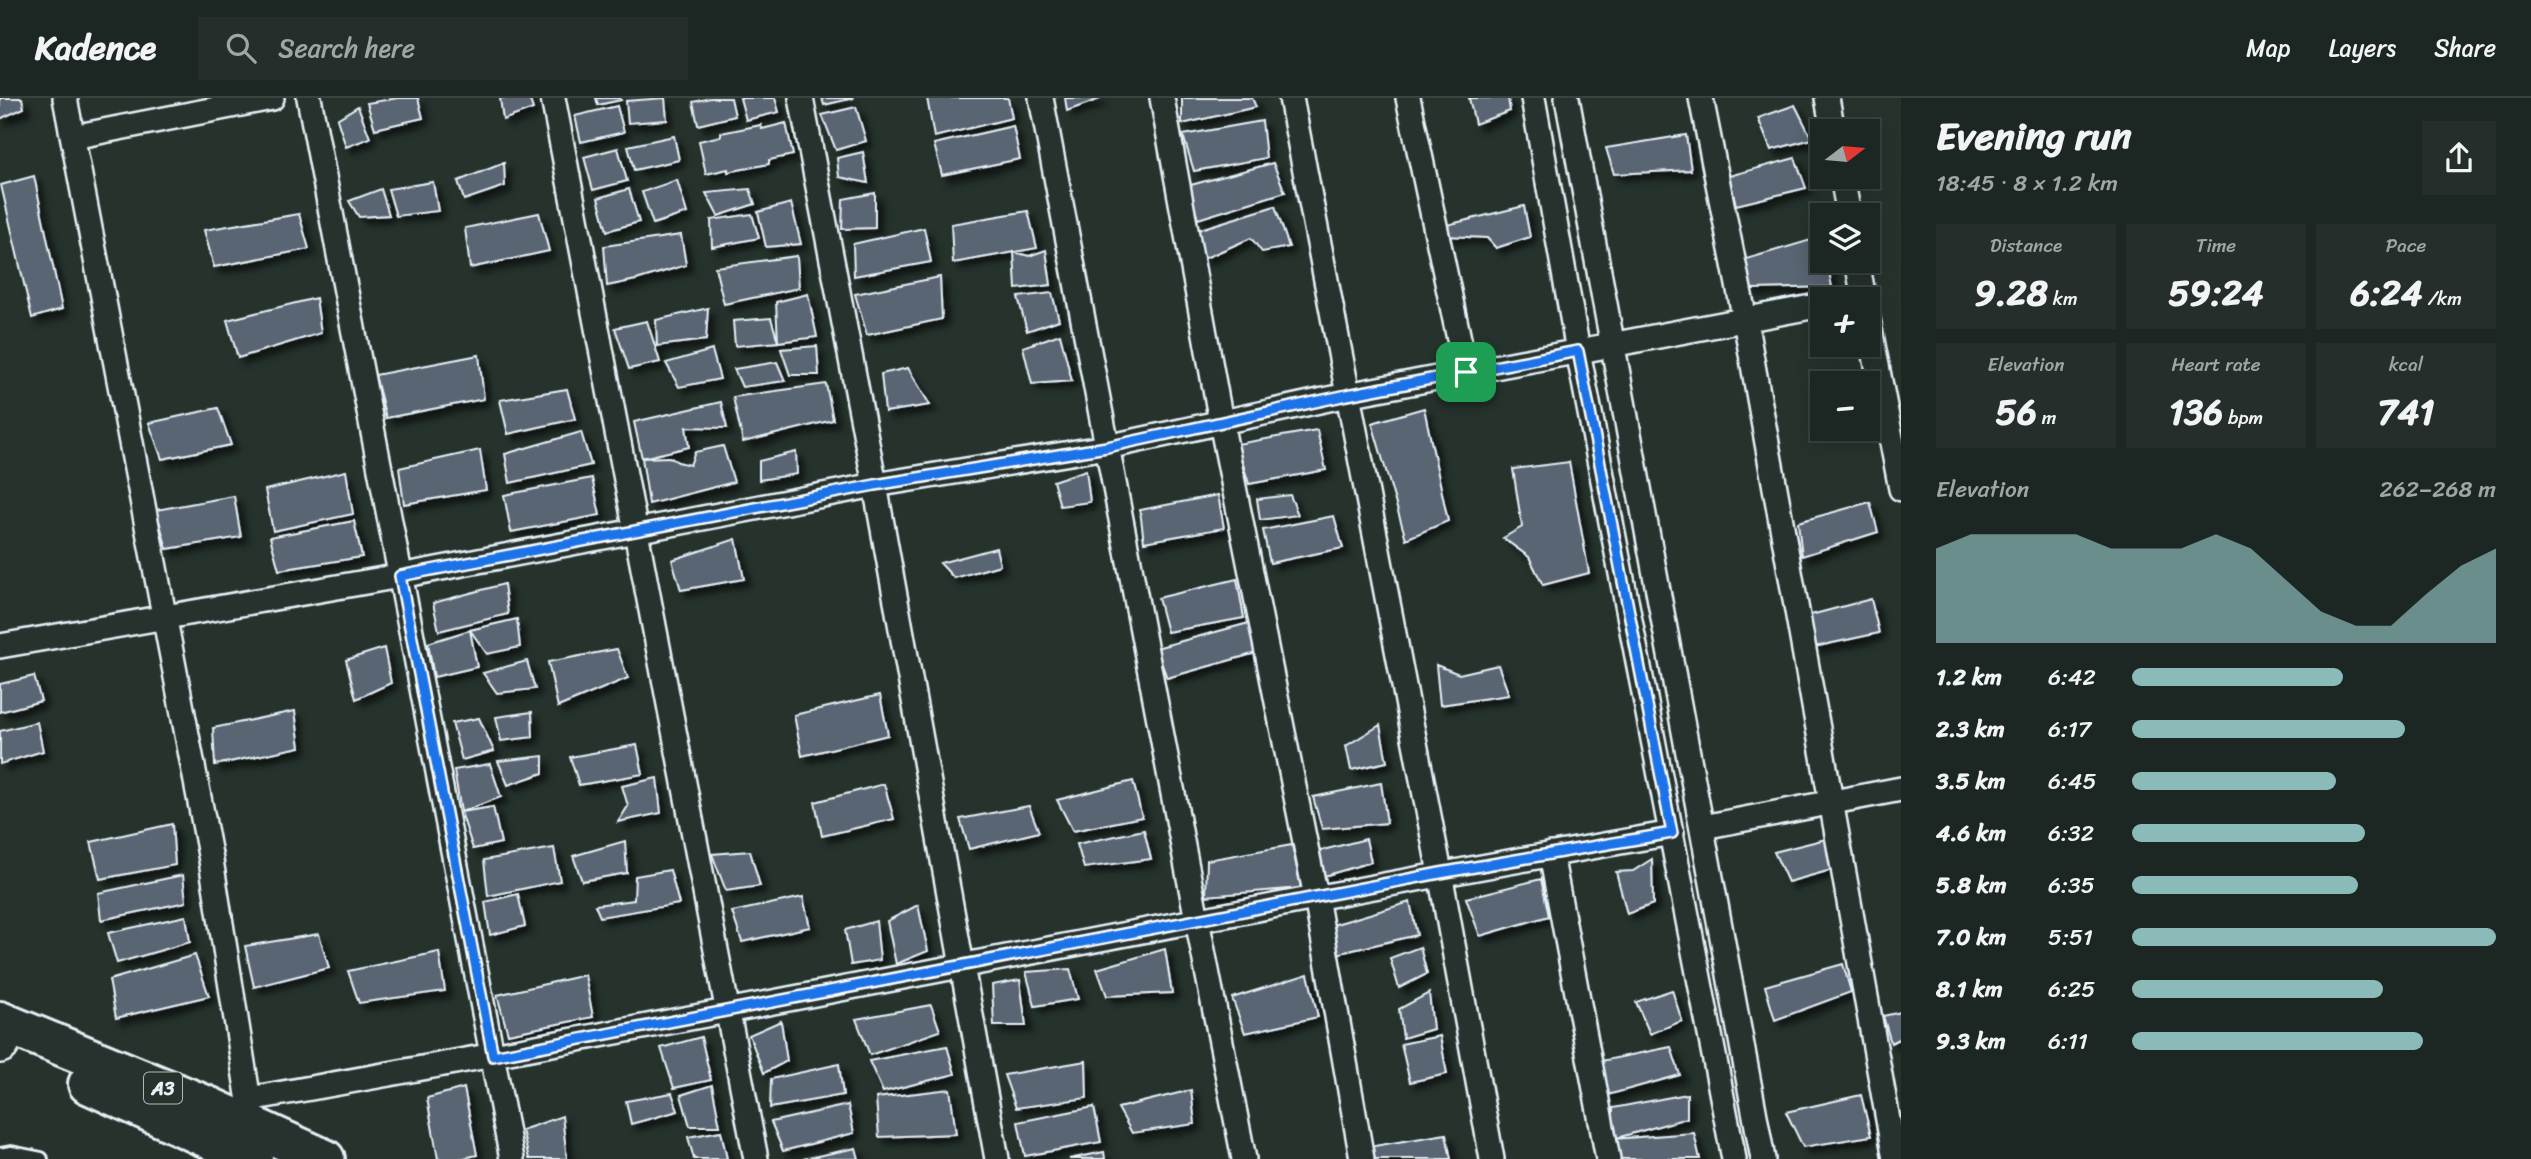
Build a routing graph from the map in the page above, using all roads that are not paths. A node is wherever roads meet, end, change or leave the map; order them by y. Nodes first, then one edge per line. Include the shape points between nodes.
1 (65, 98) edge
2 (272, 98) edge
3 (309, 98) edge
4 (553, 98) edge
5 (802, 98) edge
6 (1041, 98) edge
7 (1162, 98) edge
8 (1291, 98) edge
9 (1408, 98) edge
10 (1533, 98) edge
11 (1567, 98) edge
12 (1701, 98) edge
13 (1827, 98) edge
14 (1831, 119) edge
15 (73, 137) junction
16 (1810, 307) edge
17 (1745, 320) junction
18 (1611, 345) junction
19 (1578, 351) junction
20 (1873, 357) edge
21 (1466, 372) junction
22 (1347, 395) junction
23 (1221, 422) junction
24 (1107, 447) junction
25 (875, 485) junction
26 (1901, 489) edge
27 (637, 531) junction
28 (400, 576) junction
29 (165, 618) junction
30 (0, 646) edge
31 (1901, 789) edge
32 (1832, 802) junction
33 (1703, 827) junction
34 (1672, 833) junction
35 (1550, 854) junction
36 (1440, 873) junction
37 (1316, 897) junction
38 (1197, 920) junction
39 (963, 966) junction
40 (727, 1012) junction
41 (1, 1039) edge
42 (493, 1056) junction
43 (252, 1128) edge
44 (0, 1155) edge
45 (41, 1159) edge
46 (325, 1159) edge
47 (512, 1159) edge
48 (756, 1159) edge
49 (997, 1159) edge
50 (1244, 1159) edge
51 (1362, 1159) edge
52 (1492, 1159) edge
53 (1608, 1159) edge
54 (1734, 1159) edge
55 (1763, 1159) edge
56 (1895, 1159) edge

1 - 15 street
2 - 15 street
3 - 28 street
4 - 27 street
5 - 25 street
6 - 24 street
7 - 23 street
8 - 22 street
9 - 21 street
10 - 19 street
11 - 18 street
12 - 17 street
13 - 14 street
15 - 29 street
16 - 17 street
17 - 18 street
17 - 32 street
18 - 19 street
18 - 33 street
19 - 21 street
19 - 34 street
20 - 26 street
21 - 22 street
22 - 23 street
22 - 36 street
23 - 24 street
23 - 37 street
24 - 25 street
24 - 38 street
25 - 27 street
25 - 39 street
27 - 28 street
27 - 40 street
28 - 29 street
28 - 42 street
29 - 30 street
29 - 43 street via 211,860
31 - 32 street
32 - 33 street
32 - 56 street
33 - 55 street
34 - 35 street
34 - 54 street
35 - 36 street
35 - 53 street
36 - 37 street
36 - 52 street
37 - 38 street
37 - 51 street
38 - 39 street
38 - 50 street
39 - 40 street
39 - 49 street
40 - 42 street
40 - 48 street
41 - 43 highway, A3
42 - 43 street
42 - 47 street
43 - 46 highway, A3
44 - 45 lane

